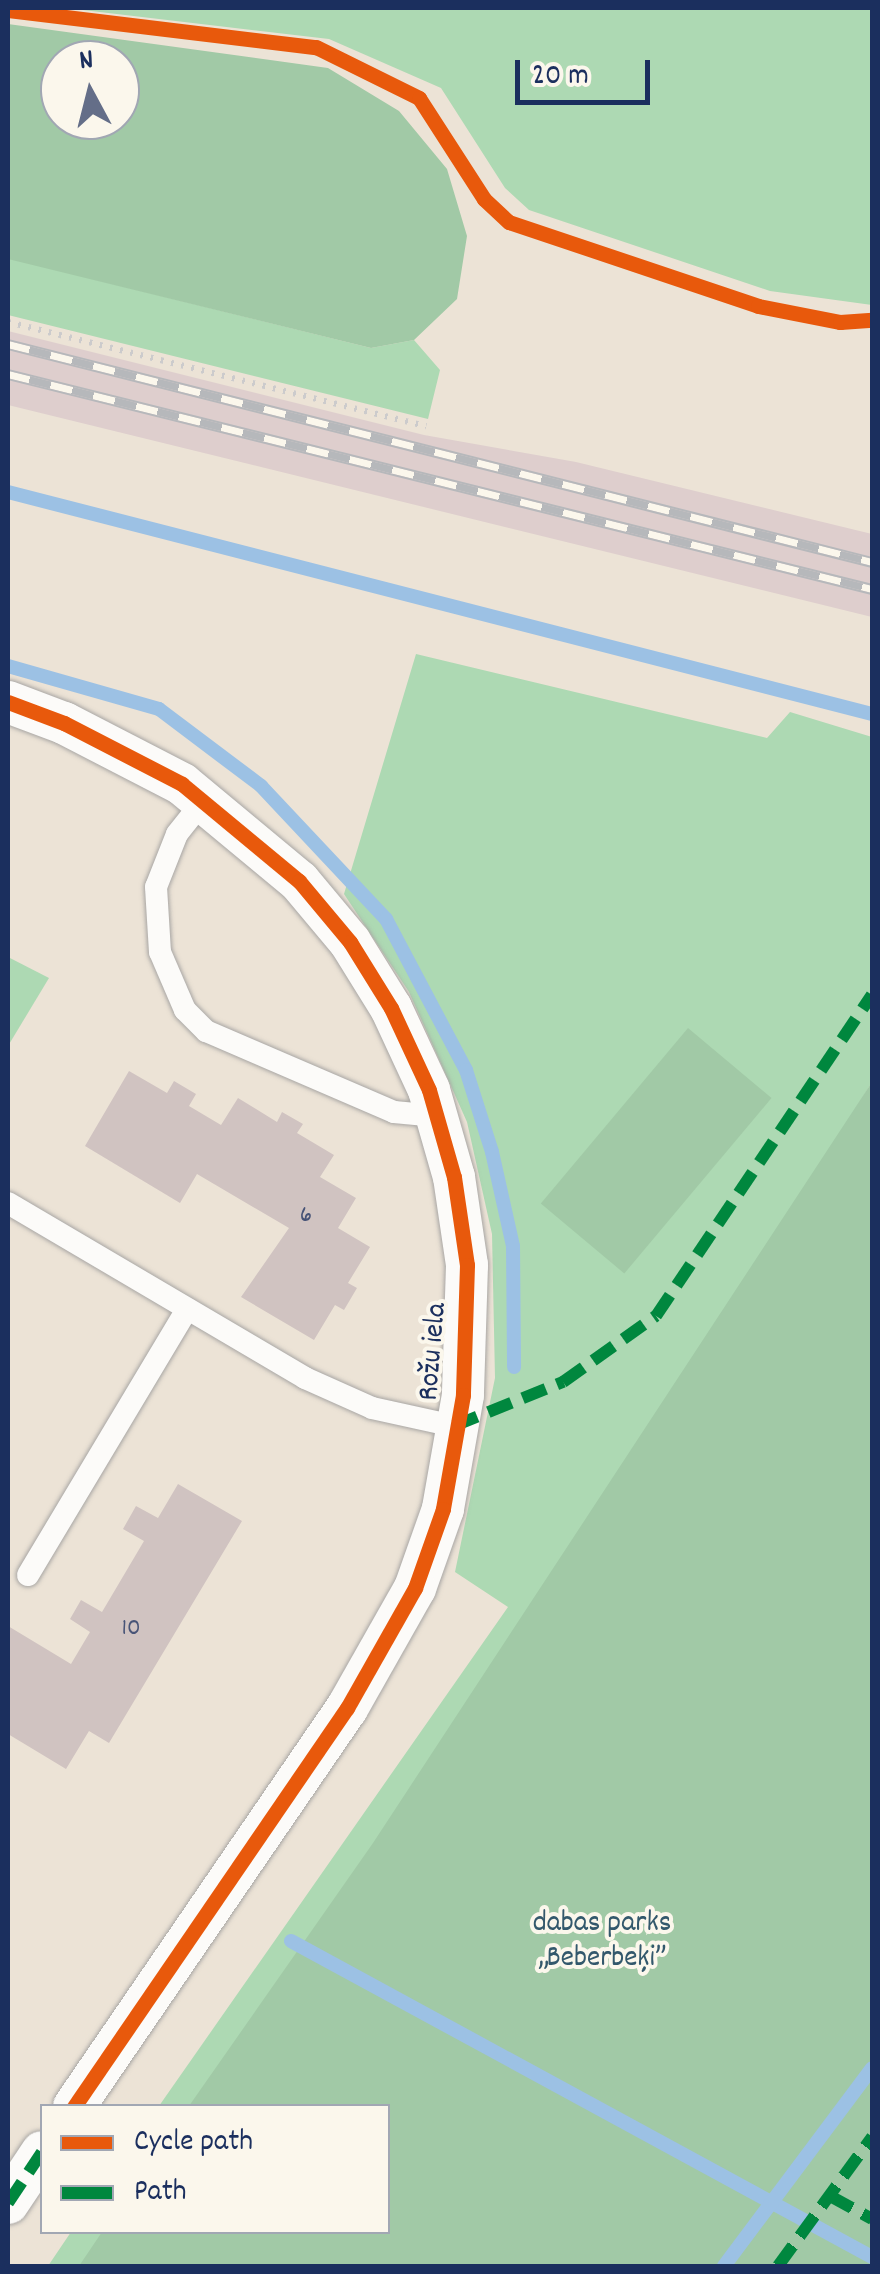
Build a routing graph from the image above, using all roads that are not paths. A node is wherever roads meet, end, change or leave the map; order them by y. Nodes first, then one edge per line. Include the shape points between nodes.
1 (8, 702) edge
2 (204, 800) junction
3 (437, 1116) junction
4 (8, 1204) edge
5 (187, 1309) junction
6 (454, 1426) junction
7 (28, 1575) dead end
8 (75, 2104) edge
9 (40, 2155) edge
10 (8, 2203) edge

1 - 2 street, Rožu iela via 132,755
2 - 3 street, Rožu iela via 299,881 350,942 400,1026
2 - 3 lane via 177,834 156,888 160,952 185,1010 206,1031 394,1112
3 - 6 street, Rožu iela via 466,1265 466,1369
4 - 5 lane
5 - 6 lane via 355,1400
5 - 7 lane
6 - 8 street, Rožu iela via 431,1549 385,1646
9 - 10 street

